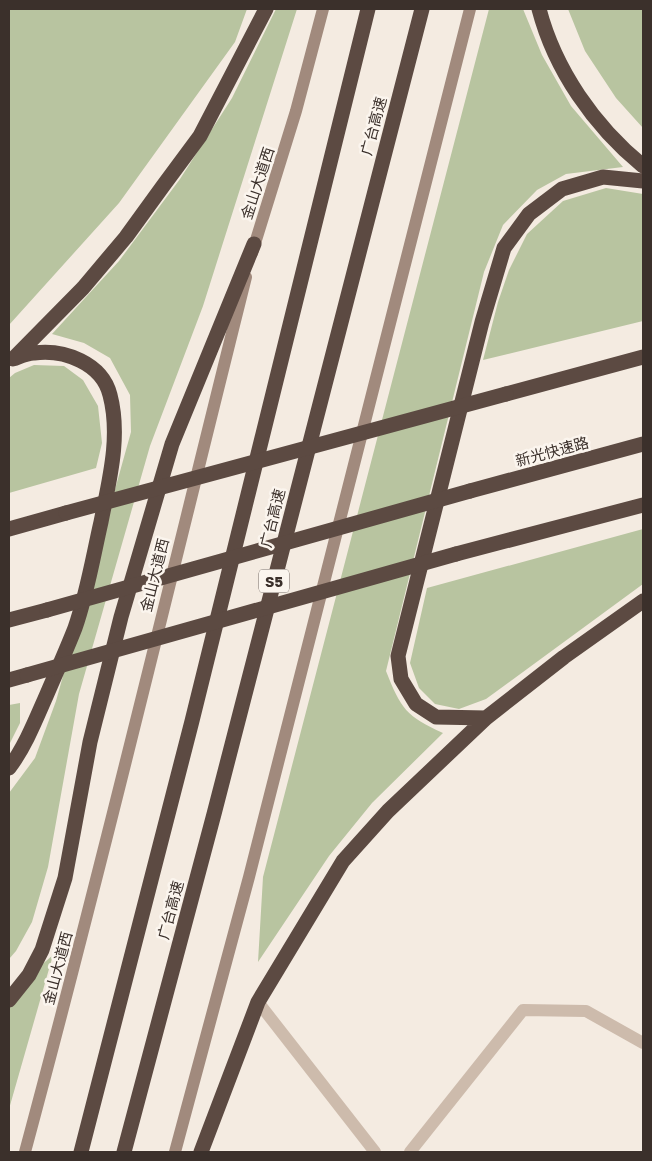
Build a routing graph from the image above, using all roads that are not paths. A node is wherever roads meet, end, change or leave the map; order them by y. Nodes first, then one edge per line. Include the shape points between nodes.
1 (266, 9) edge
2 (323, 9) edge
3 (368, 9) edge
4 (422, 9) edge
5 (470, 9) edge
6 (539, 9) edge
7 (643, 166) edge
8 (643, 181) edge
9 (254, 244) junction
10 (643, 356) edge
11 (11, 361) edge
12 (643, 444) edge
13 (643, 505) edge
14 (9, 529) edge
15 (643, 601) edge
16 (9, 620) edge
17 (9, 680) edge
18 (486, 718) junction
19 (9, 768) edge
20 (9, 1000) edge
21 (258, 1002) junction
22 (643, 1043) edge
23 (25, 1152) edge
24 (80, 1152) edge
25 (124, 1152) edge
26 (175, 1152) edge
27 (201, 1152) edge
28 (375, 1152) edge
29 (410, 1152) edge

1 - 11 highway via 200,136 126,237 83,288
2 - 9 main road, 金山大道西 via 296,111
3 - 24 highway, 广台高速 via 189,731
4 - 25 highway, 广台高速 / S5
5 - 26 main road via 256,849
6 - 7 highway via 554,53 583,101 600,126
8 - 18 highway via 603,177 562,189 529,214 504,248 498,267 398,656 401,679 416,704 436,717
9 - 20 highway via 172,444 121,618 90,742 65,878 42,950 29,975
9 - 23 main road, 金山大道西 via 79,953
10 - 14 highway, bridge
11 - 19 highway via 33,352 80,360 100,374 110,394 114,425 112,469 75,628 41,708
12 - 16 highway, 新光快速路, bridge
13 - 17 highway, bridge via 456,554
15 - 18 highway
18 - 21 highway via 388,811 342,861
21 - 27 highway
21 - 28 street
22 - 29 street via 586,1011 523,1010

